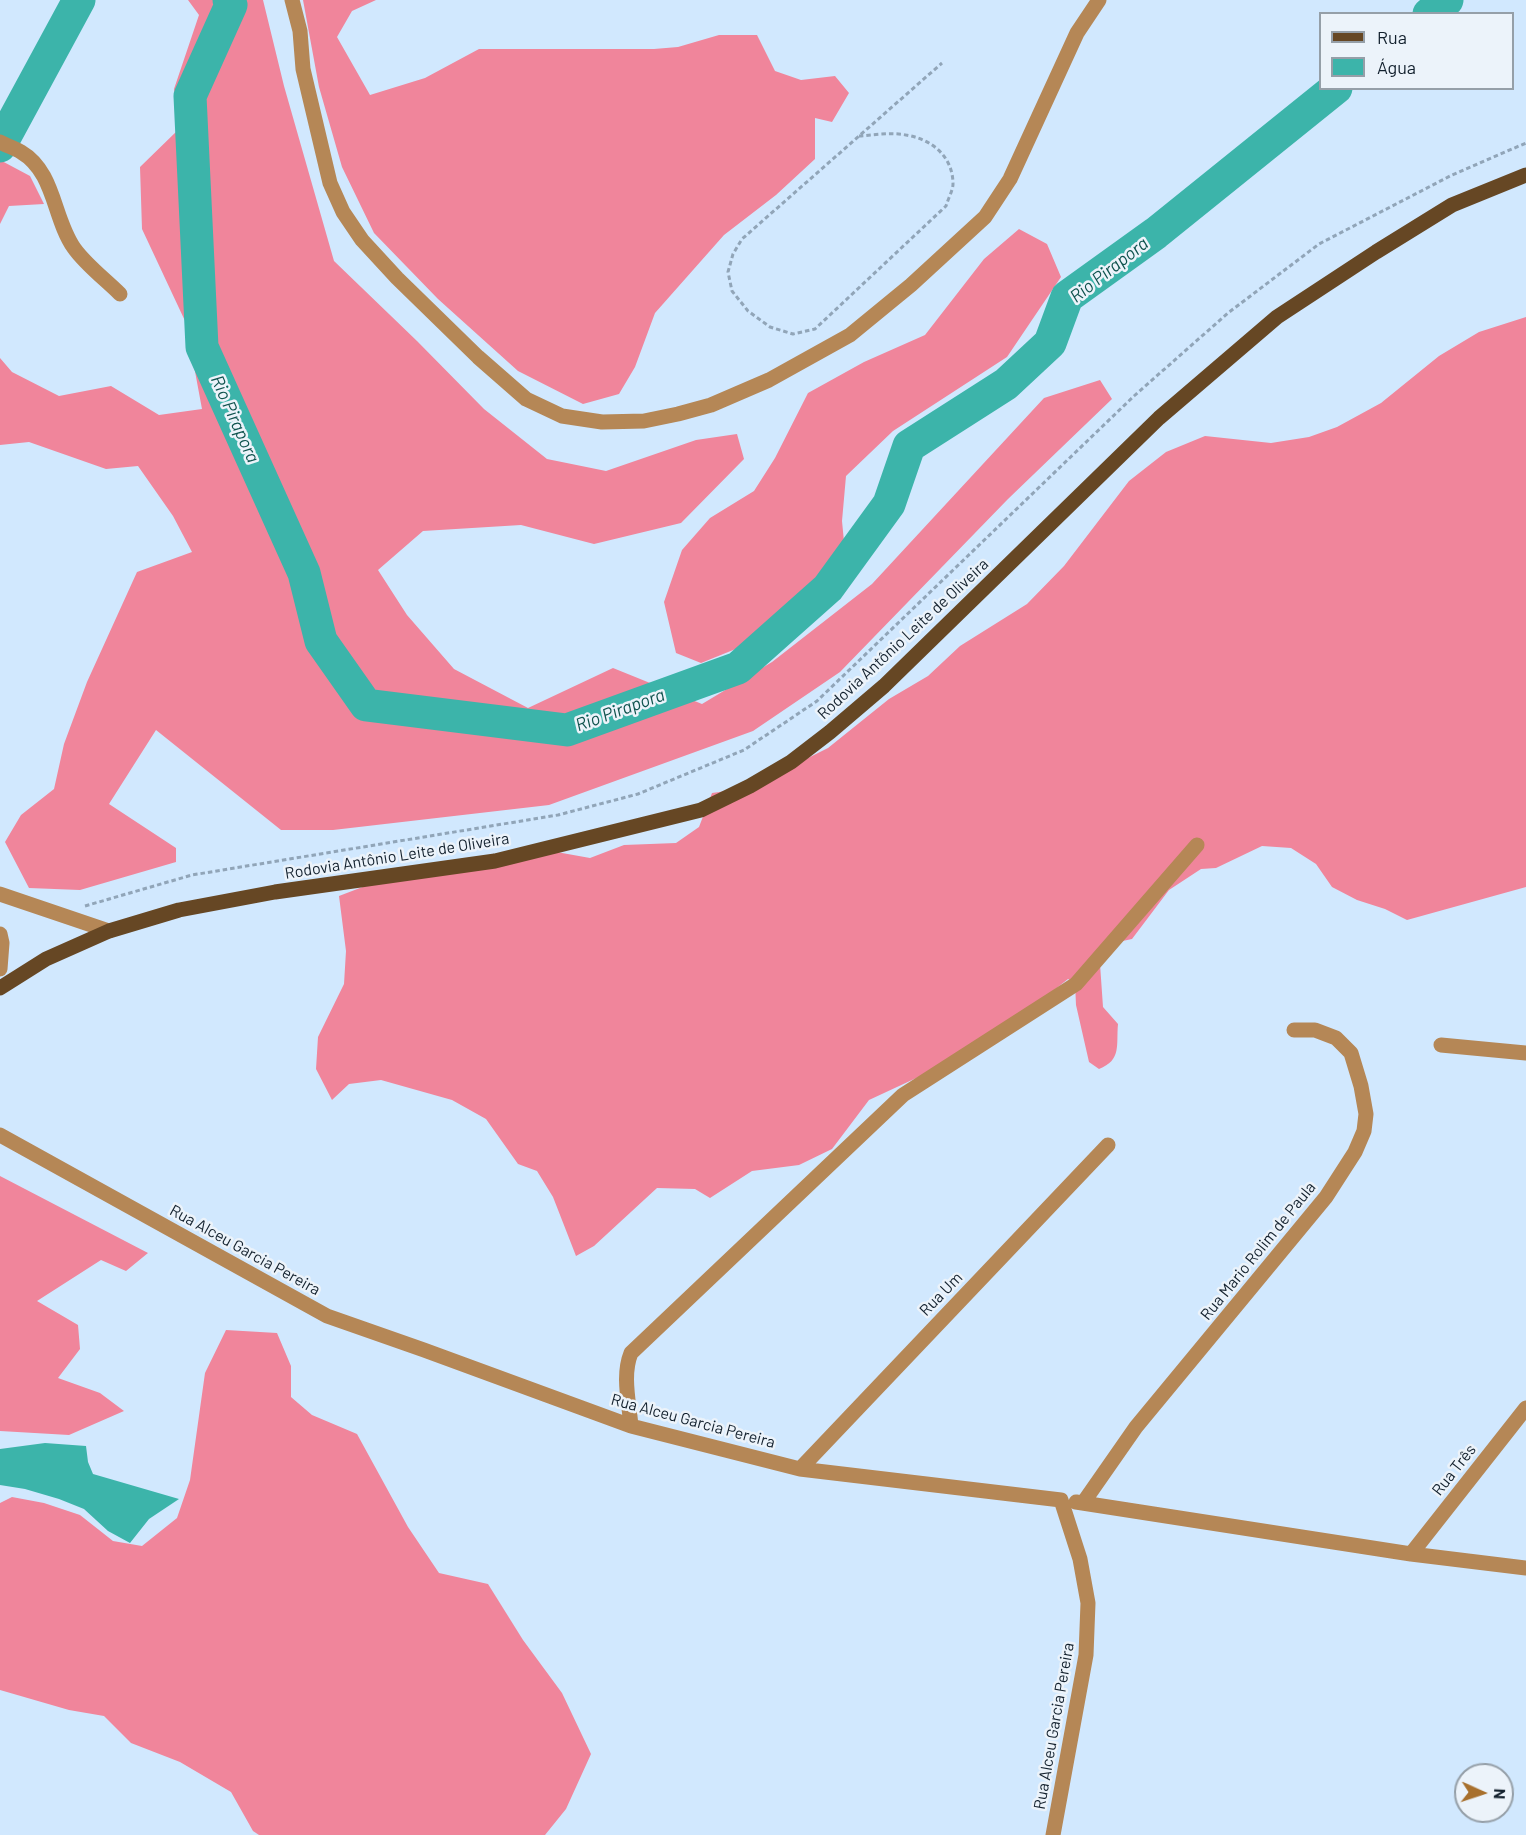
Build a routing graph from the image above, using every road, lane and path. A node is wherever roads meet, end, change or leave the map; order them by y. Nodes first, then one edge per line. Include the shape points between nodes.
1 (292, 0) edge
2 (1099, 0) edge
3 (942, 63) dead end
4 (860, 136) junction
5 (0, 142) edge
6 (1526, 143) edge
7 (1526, 175) edge
8 (120, 294) dead end
9 (1197, 844) dead end
10 (0, 894) edge
11 (81, 907) dead end
12 (109, 932) junction
13 (0, 934) edge
14 (0, 969) edge
15 (0, 988) edge
16 (1294, 1030) dead end
17 (1441, 1045) dead end
18 (1526, 1053) edge
19 (0, 1135) edge
20 (1108, 1145) dead end
21 (1526, 1408) edge
22 (631, 1425) junction
23 (800, 1469) junction
24 (1061, 1500) junction
25 (1083, 1503) junction
26 (1411, 1554) junction
27 (1526, 1568) edge
28 (1053, 1835) edge

1 - 2 street via 300,31 303,69 330,183 362,240 478,357 526,399 562,416 602,422 644,421 678,414 711,405 769,380 850,335 911,285 985,217 1010,179 1077,33
3 - 4 path
4 - 4 path via 742,239 733,254 728,272 732,291 748,311 770,327 793,334 816,329 946,206 953,185 942,152 924,139 904,134
5 - 8 street via 22,153 36,166 75,249
6 - 11 path via 1452,175 1319,244 1228,313 1134,396 817,701 744,750 638,794 558,815 192,875
7 - 12 main road, Rodovia Antônio Leite de Oliveira via 1452,205 1277,317 1159,418 884,686 799,756 750,786 701,810 495,861 275,892 178,910
9 - 22 street via 1076,984 897,1100 631,1353 626,1373
10 - 12 street
12 - 15 main road, Rodovia Antônio Leite de Oliveira via 46,959
13 - 14 street
16 - 25 street, Rua Mario Rolim de Paula via 1315,1030 1336,1038 1351,1053 1366,1114 1355,1152 1326,1197 1136,1427
17 - 18 street
19 - 22 street, Rua Alceu Garcia Pereira via 327,1316
20 - 23 street, Rua Um
21 - 26 street, Rua Três
22 - 23 street, Rua Alceu Garcia Pereira
23 - 24 street, Rua Alceu Garcia Pereira
24 - 25 street
24 - 28 street, Rua Alceu Garcia Pereira via 1080,1559 1088,1603 1086,1655
25 - 26 street
26 - 27 street

